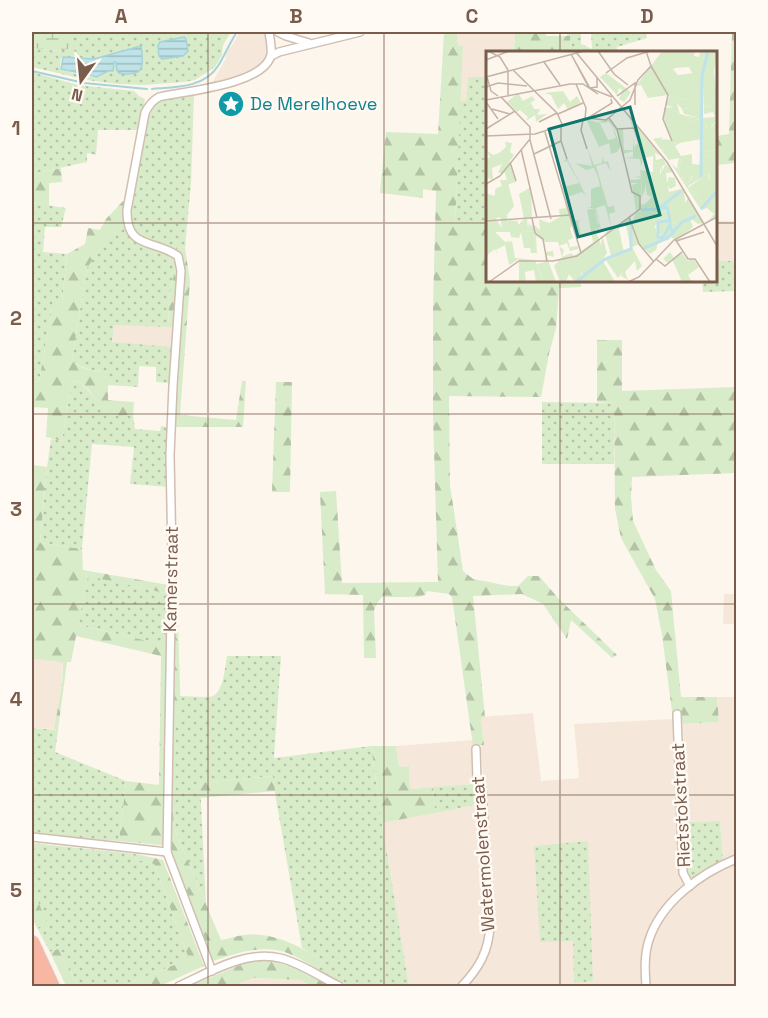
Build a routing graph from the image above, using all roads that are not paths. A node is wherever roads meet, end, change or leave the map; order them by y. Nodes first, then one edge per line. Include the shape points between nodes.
1 (269, 32) edge
2 (278, 32) edge
3 (360, 32) edge
4 (314, 43) junction
5 (271, 56) junction
6 (677, 714) dead end
7 (476, 749) dead end
8 (32, 837) edge
9 (167, 852) junction
10 (736, 860) edge
11 (690, 886) junction
12 (32, 943) edge
13 (212, 971) junction
14 (32, 972) edge
15 (38, 987) edge
16 (51, 987) edge
17 (179, 987) edge
18 (339, 987) edge
19 (462, 987) edge
20 (646, 987) edge

1 - 5 street
2 - 4 street
3 - 4 street
4 - 5 street
5 - 9 street, Kamerstraat via 261,70 249,77 159,97 148,105 127,210 131,232 137,239 178,256 181,271 170,455
6 - 11 street, Rietstokstraat via 683,873
7 - 19 street, Watermolenstraat via 477,779 482,789 489,938 483,958
8 - 9 street
9 - 13 street, Kamerstraat
10 - 11 street
11 - 20 street, Rietstokstraat via 672,902 652,931 647,948
12 - 16 highway
13 - 17 street
13 - 18 street via 247,958 282,958
14 - 15 highway

